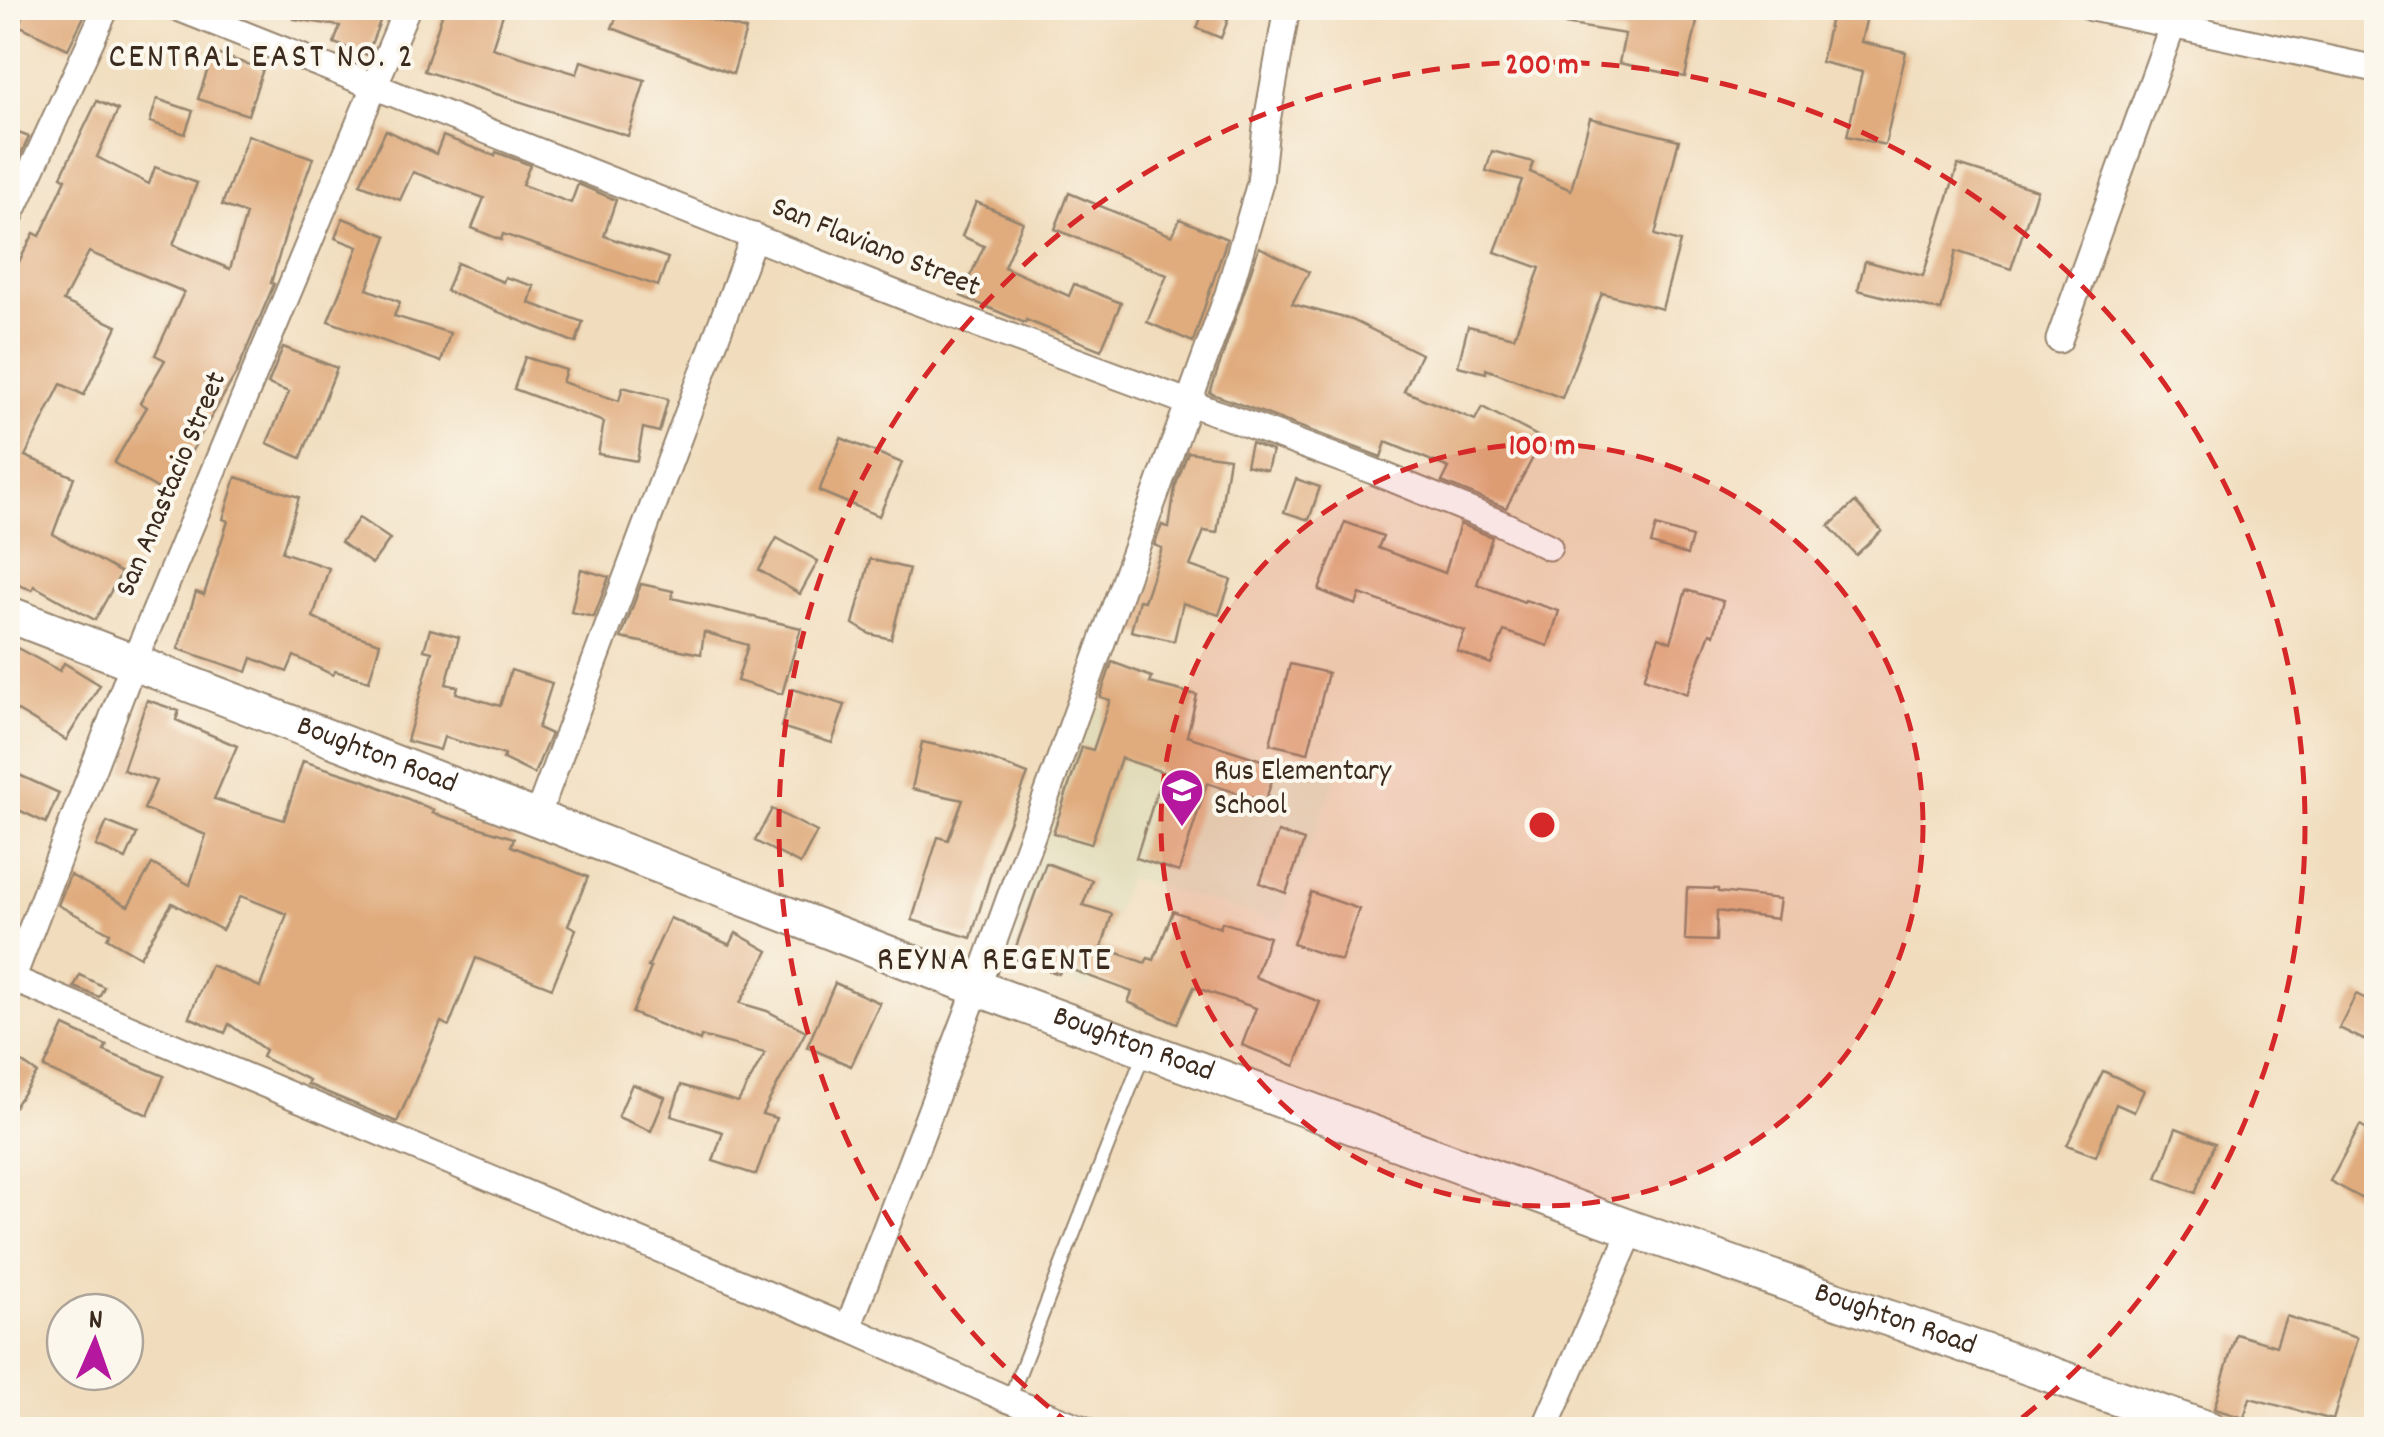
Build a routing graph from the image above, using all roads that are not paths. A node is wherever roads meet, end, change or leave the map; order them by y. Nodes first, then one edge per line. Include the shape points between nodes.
1 (106, 8) edge
2 (178, 8) edge
3 (407, 8) edge
4 (1287, 8) edge
5 (2092, 8) edge
6 (2172, 27) junction
7 (2376, 69) edge
8 (377, 85) junction
9 (8, 221) edge
10 (754, 236) junction
11 (2058, 340) dead end
12 (1186, 402) junction
13 (1549, 547) dead end
14 (8, 614) edge
15 (133, 664) junction
16 (536, 819) junction
17 (9, 982) edge
18 (977, 988) junction
19 (1145, 1049) junction
20 (1632, 1230) junction
21 (848, 1328) junction
22 (1009, 1400) junction
23 (1086, 1430) edge
24 (1544, 1430) edge
25 (2210, 1430) edge

1 - 9 street
2 - 8 street, San Flaviano Street
3 - 8 street, San Anastacio Street
4 - 12 street via 1248,231
5 - 6 street
6 - 7 street
6 - 11 street
8 - 10 street, San Flaviano Street
8 - 15 street, San Anastacio Street
10 - 12 street, San Flaviano Street
10 - 16 street
12 - 13 street, San Flaviano Street via 1373,471
12 - 18 street
14 - 15 main road, Boughton Road
15 - 16 main road, Boughton Road
15 - 17 street, San Anastacio Street
16 - 18 main road, Boughton Road
17 - 21 street
18 - 19 main road, Boughton Road
18 - 21 street
19 - 20 main road, Boughton Road
19 - 22 lane
20 - 24 street
20 - 25 main road, Boughton Road
21 - 22 street
22 - 23 street

